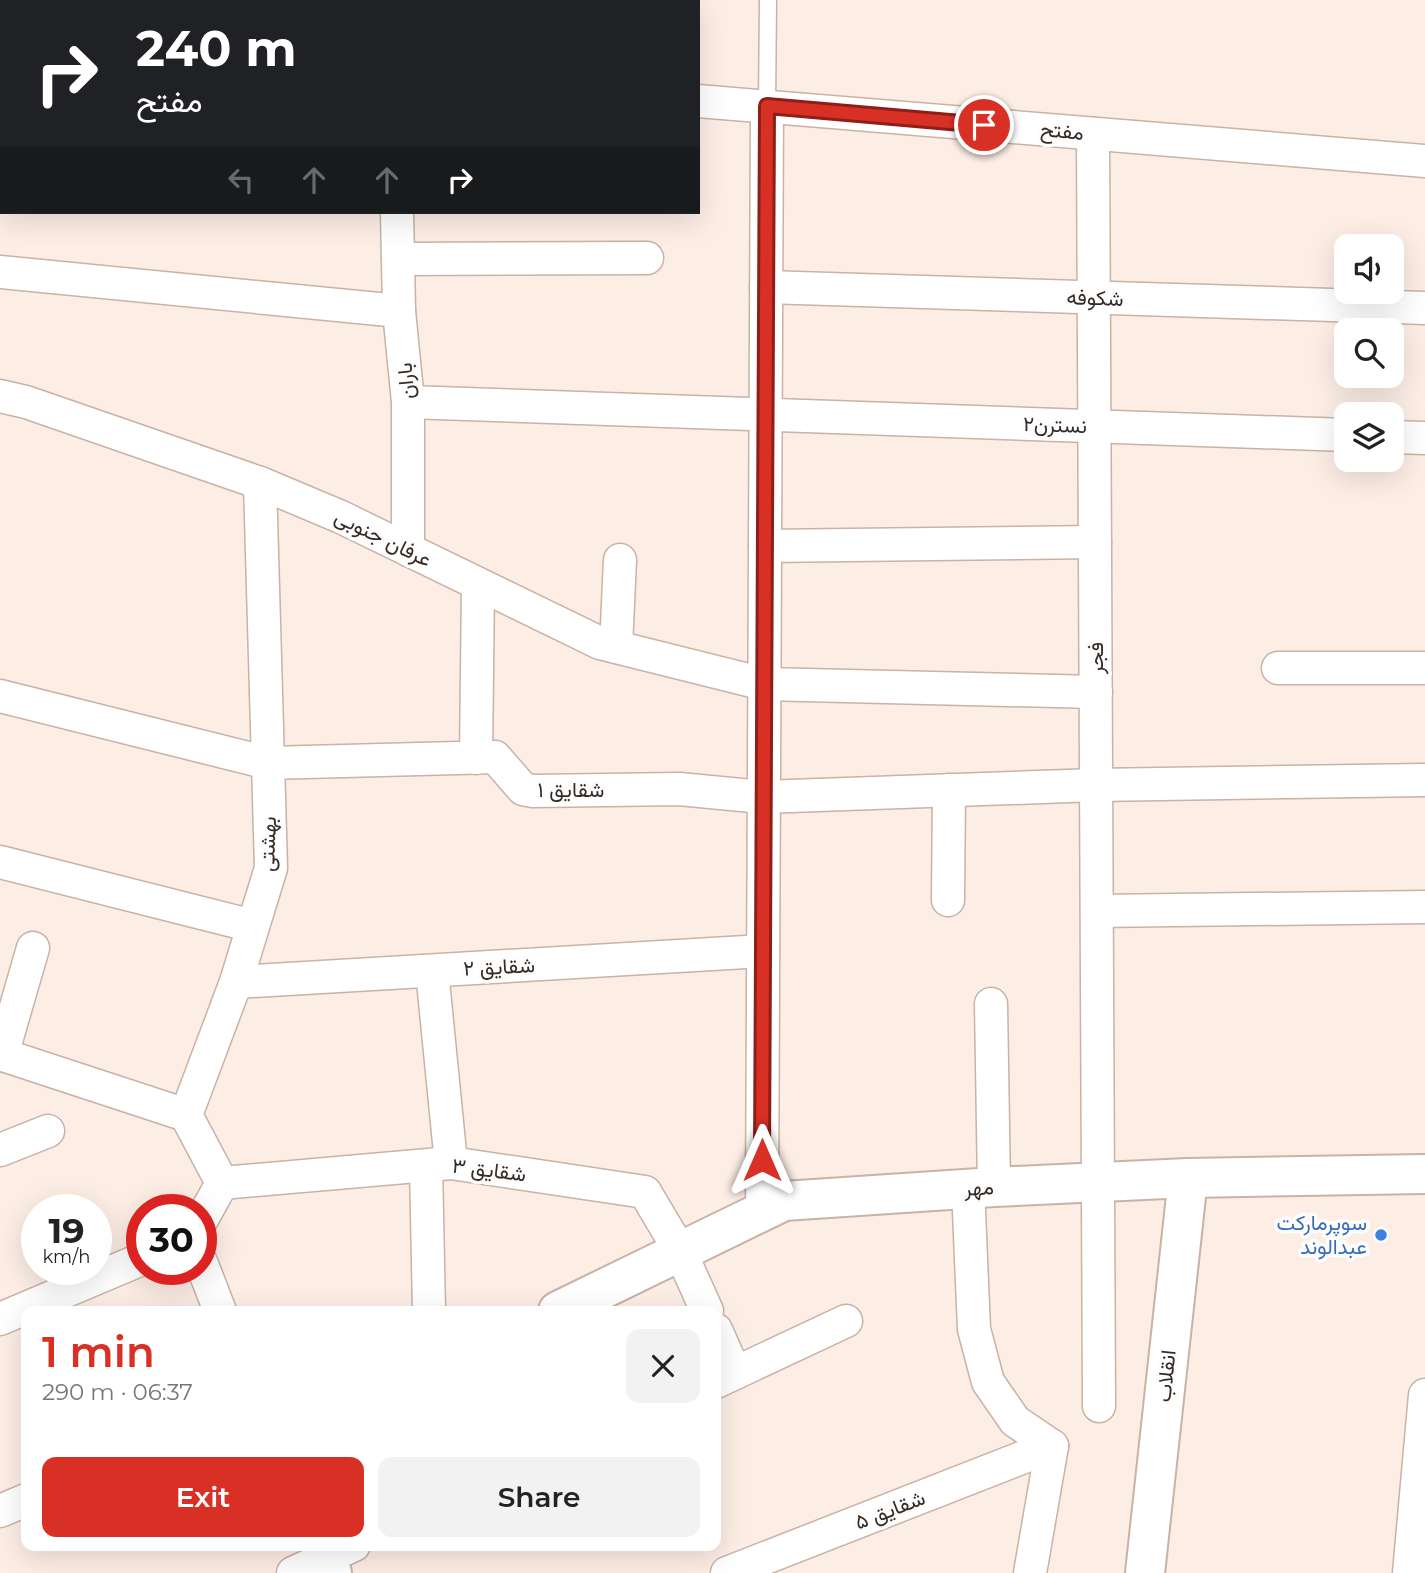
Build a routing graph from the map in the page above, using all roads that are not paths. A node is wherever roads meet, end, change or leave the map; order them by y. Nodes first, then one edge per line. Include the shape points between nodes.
1 (768, 0) edge
2 (700, 101) edge
3 (767, 106) junction
4 (1093, 134) junction
5 (1425, 161) edge
6 (397, 214) edge
7 (647, 258) dead end
8 (398, 259) junction
9 (0, 272) edge
10 (766, 287) junction
11 (1094, 298) junction
12 (1425, 308) edge
13 (399, 311) junction
14 (0, 396) edge
15 (408, 402) junction
16 (765, 414) junction
17 (1094, 427) junction
18 (1334, 435) edge
19 (1404, 437) edge
20 (1425, 438) edge
21 (260, 483) junction
22 (1095, 542) junction
23 (765, 546) junction
24 (408, 550) junction
25 (620, 560) dead end
26 (478, 584) junction
27 (616, 647) junction
28 (1278, 668) dead end
29 (1425, 668) edge
30 (764, 684) junction
31 (1096, 692) junction
32 (0, 696) edge
33 (476, 758) junction
34 (268, 763) junction
35 (1425, 780) edge
36 (1096, 785) junction
37 (949, 790) junction
38 (763, 797) junction
39 (0, 862) edge
40 (948, 900) dead end
41 (1425, 908) edge
42 (1097, 911) junction
43 (253, 926) junction
44 (33, 948) dead end
45 (763, 951) junction
46 (432, 971) junction
47 (236, 982) junction
48 (991, 1004) dead end
49 (1, 1055) edge
50 (187, 1115) junction
51 (48, 1131) dead end
52 (0, 1150) edge
53 (438, 1165) junction
54 (1425, 1174) edge
55 (1188, 1178) junction
56 (1098, 1182) junction
57 (222, 1183) junction
58 (981, 1187) junction
59 (216, 1194) edge
60 (762, 1212) junction
61 (680, 1251) junction
62 (126, 1265) edge
63 (210, 1285) edge
64 (218, 1306) edge
65 (429, 1306) edge
66 (568, 1306) edge
67 (705, 1306) edge
68 (3, 1309) edge
69 (846, 1321) dead end
70 (721, 1357) edge
71 (725, 1378) edge
72 (1425, 1395) edge
73 (1099, 1406) dead end
74 (1052, 1446) junction
75 (21, 1502) edge
76 (0, 1511) edge
77 (727, 1573) edge
78 (1030, 1573) edge
79 (1145, 1573) edge
80 (1409, 1573) edge

1 - 3 lane
2 - 3 street, مفتح
3 - 4 street, مفتح
3 - 10 street
4 - 5 street, مفتح
4 - 11 street, فجر
6 - 8 street, باران
7 - 8 street
8 - 13 street, باران
9 - 13 street
10 - 11 street, شکوفه
10 - 16 street
11 - 12 street, شکوفه
11 - 17 street, فجر
13 - 15 street, باران
14 - 21 street, عرفان جنوبی
15 - 16 street, نسترن۲
15 - 24 street, باران
16 - 17 street, نسترن۲
16 - 23 street
17 - 18 street, نسترن۲
17 - 22 street, فجر
19 - 20 street
21 - 24 street, عرفان جنوبی
21 - 34 street, بهشتی
22 - 23 street
22 - 31 street, فجر
23 - 30 street
24 - 26 street, عرفان جنوبی
25 - 27 street
26 - 27 street, عرفان جنوبی
26 - 33 street
27 - 30 street, عرفان جنوبی
28 - 29 street
30 - 31 street, عرفان جنوبی
30 - 38 street
31 - 36 street, فجر
32 - 34 street, شقایق ۱
33 - 34 street, شقایق ۱
33 - 38 street, شقایق ۱ via 495,757 523,789 533,791 679,789
34 - 43 street, بهشتی via 271,868
35 - 36 street, شقایق ۱
36 - 37 street, شقایق ۱
36 - 42 street, فجر
37 - 38 street, شقایق ۱
37 - 40 street
38 - 45 street
39 - 43 street
41 - 42 street
42 - 56 street, فجر
43 - 47 street, بهشتی
44 - 49 street
45 - 46 street, شقایق ۲
45 - 60 street
46 - 47 street, شقایق ۲
46 - 53 street
47 - 50 street, بهشتی
48 - 58 street
49 - 50 street
50 - 57 street
51 - 52 street
53 - 57 street, شقایق ۳
53 - 61 street, شقایق ۳ via 645,1192
53 - 65 street
54 - 55 street, مهر
55 - 56 street, مهر
55 - 79 street, انقلاب
56 - 58 street, مهر
56 - 73 street, فجر
57 - 59 street
58 - 60 street, مهر via 784,1201
58 - 74 street via 974,1329 988,1382 1015,1421
60 - 61 street, مهر
61 - 66 street, مهر
61 - 67 street
62 - 68 street
63 - 64 street
69 - 71 street
70 - 71 street
72 - 80 street
74 - 77 street, شقایق ۵
74 - 78 street
75 - 76 street

